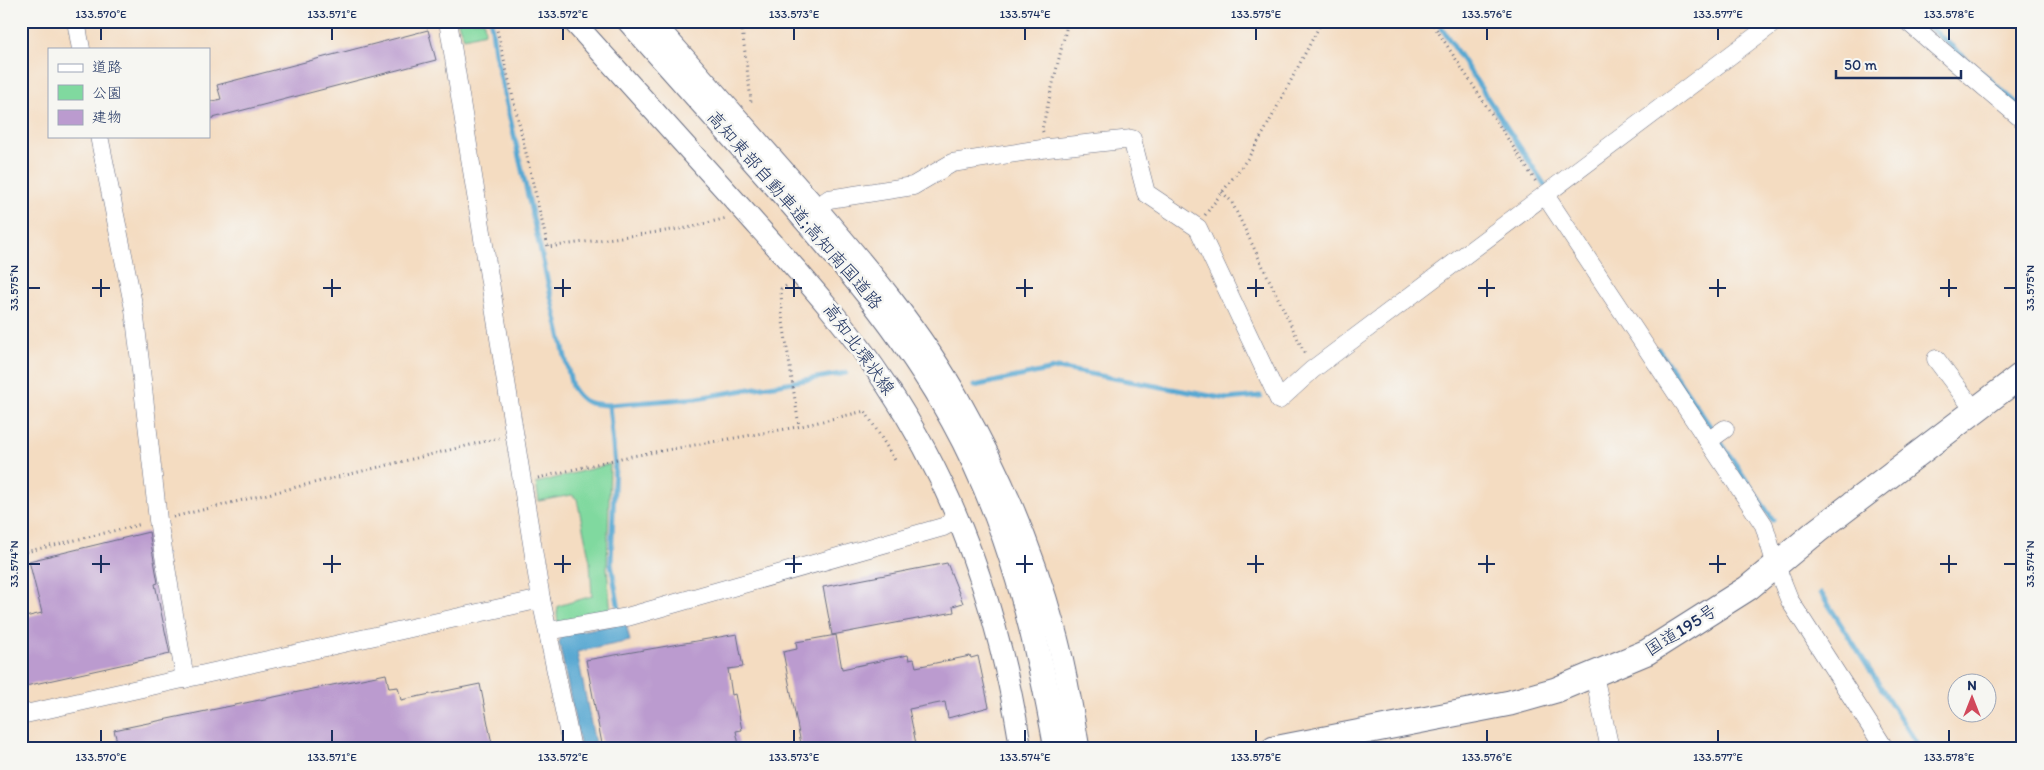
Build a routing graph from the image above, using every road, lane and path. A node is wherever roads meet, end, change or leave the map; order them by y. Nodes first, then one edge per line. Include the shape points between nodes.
1 (76, 21) edge
2 (448, 21) edge
3 (495, 21) edge
4 (573, 21) edge
5 (630, 21) edge
6 (652, 21) edge
7 (741, 21) edge
8 (1068, 21) edge
9 (1322, 21) edge
10 (1431, 21) edge
11 (1776, 21) edge
12 (1907, 21) edge
13 (81, 48) edge
14 (748, 108) dead end
15 (2023, 120) edge
16 (99, 138) edge
17 (1048, 148) junction
18 (1222, 192) junction
19 (1545, 195) junction
20 (816, 208) junction
21 (727, 218) dead end
22 (1194, 226) junction
23 (802, 276) junction
24 (1936, 359) dead end
25 (1312, 370) junction
26 (2023, 374) edge
27 (1975, 411) junction
28 (799, 426) junction
29 (1724, 430) dead end
30 (514, 433) junction
31 (1708, 441) junction
32 (895, 460) dead end
33 (522, 482) junction
34 (958, 519) junction
35 (158, 520) junction
36 (21, 553) edge
37 (1776, 566) junction
38 (542, 599) junction
39 (548, 631) junction
40 (1594, 675) junction
41 (185, 679) junction
42 (21, 715) edge
43 (572, 749) edge
44 (1021, 749) edge
45 (1058, 749) edge
46 (1079, 749) edge
47 (1274, 749) edge
48 (1610, 749) edge
49 (1884, 749) edge

1 - 13 street
2 - 30 street
3 - 21 path via 548,247 688,228
4 - 23 main road, 高知北環状線
5 - 45 highway, 高知東部自動車道;高知南国道路 via 838,255 922,368 954,422 1008,545 1029,616
6 - 20 main road
7 - 14 path via 752,100
8 - 17 path via 1042,129
9 - 18 path via 1264,132
10 - 19 path
11 - 19 street
12 - 15 street
16 - 35 street via 134,310
17 - 20 street via 952,163 913,186 829,198
17 - 22 street via 1132,139 1146,193
18 - 22 path
18 - 25 path via 1231,201
19 - 25 street
19 - 31 street
20 - 46 main road via 896,305 926,347 985,449 1041,584 1068,684
22 - 25 street via 1198,228 1279,400
23 - 28 path via 781,289
23 - 34 main road, 高知北環状線 via 888,386 921,443
24 - 27 street
26 - 27 highway, 国道195号
27 - 37 highway, 国道195号
28 - 32 path via 865,411
28 - 33 path via 621,458
29 - 31 street
30 - 33 street
30 - 35 path
31 - 37 street via 1764,525
33 - 38 street
34 - 39 street via 943,528 620,618
34 - 44 main road, 高知北環状線 via 1002,649
35 - 36 path
35 - 41 street
37 - 40 highway, 国道195号 via 1748,588 1647,652
37 - 49 street via 1790,601
38 - 39 street
38 - 41 street
39 - 43 street
40 - 47 highway, 国道195号 via 1510,703
40 - 48 street
41 - 42 street

